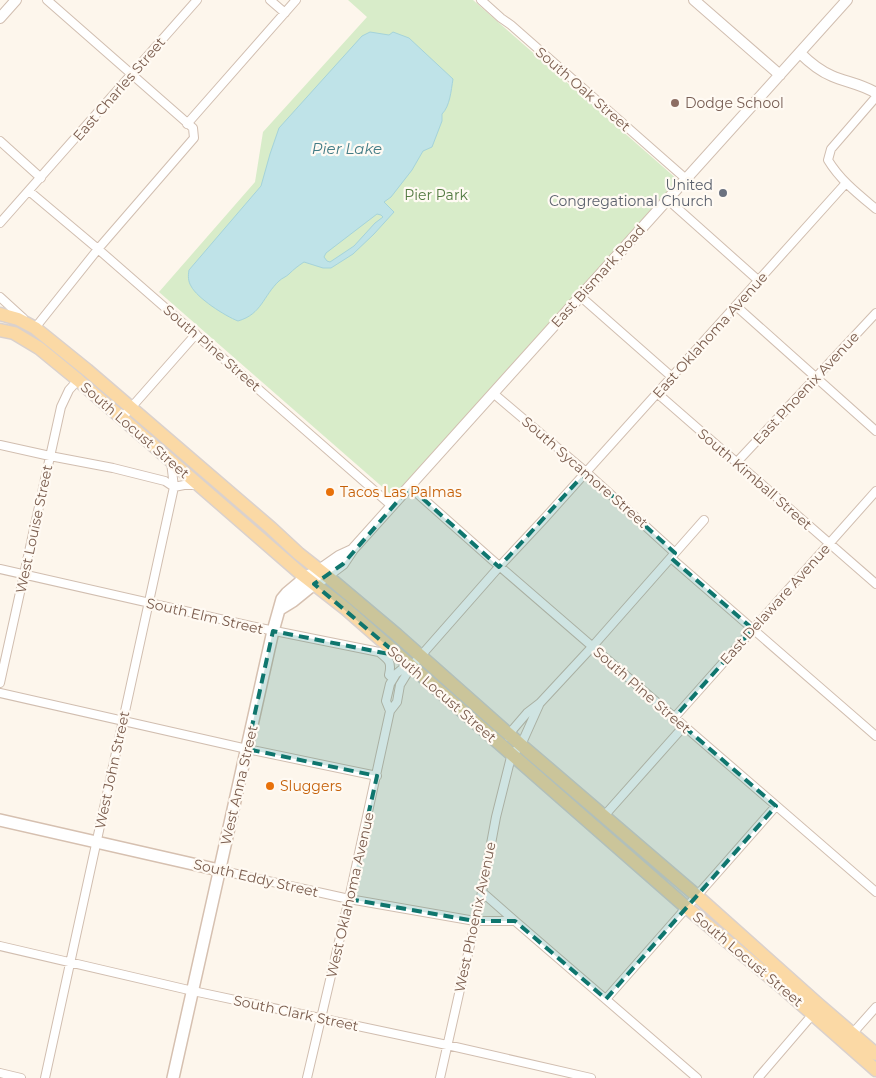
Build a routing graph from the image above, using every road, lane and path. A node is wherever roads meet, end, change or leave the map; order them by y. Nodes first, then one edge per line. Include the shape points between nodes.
1 (16, 0) edge
2 (47, 0) edge
3 (197, 0) edge
4 (270, 0) edge
5 (296, 0) edge
6 (481, 0) edge
7 (694, 0) edge
8 (847, 0) edge
9 (285, 13) junction
10 (0, 18) edge
11 (800, 53) junction
12 (132, 74) junction
13 (780, 75) junction
14 (876, 92) edge
15 (876, 97) edge
16 (187, 124) junction
17 (0, 141) edge
18 (41, 178) junction
19 (686, 179) junction
20 (846, 183) junction
21 (29, 191) junction
22 (667, 199) junction
23 (876, 209) edge
24 (0, 223) edge
25 (98, 249) junction
26 (759, 281) junction
27 (580, 296) junction
28 (0, 297) edge
29 (736, 306) junction
30 (876, 313) edge
31 (0, 314) edge
32 (35, 328) junction
33 (0, 330) edge
34 (196, 334) junction
35 (672, 377) junction
36 (816, 378) junction
37 (78, 380) junction
38 (493, 393) junction
39 (657, 393) junction
40 (131, 408) junction
41 (122, 418) junction
42 (876, 431) edge
43 (0, 445) edge
44 (50, 456) junction
45 (171, 461) junction
46 (737, 462) junction
47 (586, 472) junction
48 (198, 485) junction
49 (174, 487) junction
50 (410, 487) junction
51 (876, 491) edge
52 (392, 506) junction
53 (704, 520) dead end
54 (830, 543) junction
55 (673, 556) junction
56 (499, 567) junction
57 (0, 568) edge
58 (323, 573) junction
59 (24, 574) junction
60 (310, 580) junction
61 (876, 584) edge
62 (148, 603) junction
63 (753, 629) junction
64 (273, 631) junction
65 (592, 647) junction
66 (420, 656) junction
67 (411, 667) junction
68 (393, 679) junction
69 (0, 683) edge
70 (0, 693) edge
71 (540, 703) junction
72 (390, 711) junction
73 (674, 718) junction
74 (123, 721) junction
75 (684, 726) junction
76 (509, 734) junction
77 (876, 736) edge
78 (521, 745) junction
79 (247, 749) junction
80 (512, 755) junction
81 (377, 776) junction
82 (776, 806) junction
83 (604, 816) junction
84 (0, 820) edge
85 (97, 842) junction
86 (220, 870) junction
87 (482, 892) junction
88 (876, 892) edge
89 (697, 896) junction
90 (349, 899) junction
91 (686, 908) junction
92 (475, 921) junction
93 (515, 921) junction
94 (0, 946) edge
95 (70, 962) junction
96 (192, 991) junction
97 (606, 999) junction
98 (876, 1007) edge
99 (813, 1014) junction
100 (321, 1018) junction
101 (852, 1034) junction
102 (447, 1045) junction
103 (876, 1054) edge
104 (876, 1070) edge
105 (0, 1073) edge
106 (21, 1078) edge
107 (45, 1078) edge
108 (173, 1078) edge
109 (307, 1078) edge
110 (440, 1078) edge
111 (591, 1078) edge
112 (697, 1078) edge
113 (758, 1078) edge

1 - 10 street
2 - 12 street
3 - 12 street, East Charles Street
4 - 9 street
5 - 9 street
6 - 19 street, South Oak Street
7 - 13 street
8 - 11 street, East Bismark Road
9 - 16 street
11 - 13 street, East Bismark Road
11 - 14 street via 831,76
12 - 16 street
12 - 18 street, East Charles Street
13 - 19 street, East Bismark Road
15 - 20 street via 831,149 828,160
16 - 25 street via 193,128 194,138
17 - 18 street
18 - 21 street, East Charles Street
19 - 22 street, East Bismark Road
20 - 23 street
20 - 26 street, East Oklahoma Avenue
21 - 24 street, East Charles Street
21 - 25 street, South Pine Street
22 - 26 street
22 - 27 street, East Bismark Road
25 - 32 street
25 - 34 street, South Pine Street
26 - 29 street, East Oklahoma Avenue
27 - 35 street
27 - 38 street, East Bismark Road
28 - 32 street
29 - 35 street, East Oklahoma Avenue
29 - 36 street
30 - 36 street, East Phoenix Avenue
31 - 32 main road, South Locust Street
32 - 40 main road, South Locust Street
33 - 37 main road, South Locust Street via 14,333 39,348
34 - 40 street
34 - 52 street, South Pine Street
35 - 39 street, East Oklahoma Avenue
36 - 42 street
36 - 46 street, East Phoenix Avenue
37 - 41 main road, South Locust Street
37 - 44 street, West Louise Street via 61,407
38 - 47 street, South Sycamore Street
38 - 50 street, East Bismark Road
39 - 46 street, South Kimball Street
39 - 47 street, East Oklahoma Avenue
40 - 41 street
40 - 58 main road, South Locust Street
41 - 45 main road, South Locust Street
43 - 44 street
44 - 49 street via 165,481
44 - 59 street, West Louise Street
45 - 48 main road, South Locust Street
45 - 49 street, West John Street
46 - 54 street, South Kimball Street
47 - 55 street, South Sycamore Street
47 - 56 street, East Oklahoma Avenue
48 - 49 street
48 - 60 main road, South Locust Street
49 - 62 street, West John Street
50 - 52 street, East Bismark Road
50 - 56 street, South Pine Street
51 - 54 street, East Delaware Avenue
52 - 58 street, East Bismark Road via 343,564
53 - 55 street
54 - 61 street, South Kimball Street
54 - 63 street, East Delaware Avenue
55 - 63 street, South Sycamore Street
55 - 65 street
56 - 65 street, South Pine Street
56 - 66 street, West Oklahoma Avenue
57 - 59 street, South Elm Street
58 - 60 main road, West Anna Street
58 - 66 main road, South Locust Street
59 - 62 street, South Elm Street
59 - 69 street, West Louise Street
60 - 64 main road, West Anna Street via 282,599
60 - 67 main road, South Locust Street
62 - 64 street, South Elm Street
62 - 74 street, West John Street
63 - 73 street, East Delaware Avenue
63 - 77 street, South Sycamore Street
64 - 68 street, South Elm Street via 379,652 388,660
64 - 79 main road, West Anna Street
65 - 71 street, West Phoenix Avenue
65 - 73 street, South Pine Street
66 - 67 street, West Oklahoma Avenue
66 - 76 main road, South Locust Street
67 - 68 street, West Oklahoma Avenue via 402,669
67 - 72 street, West Oklahoma Avenue
67 - 80 main road, South Locust Street
68 - 72 street, West Oklahoma Avenue via 386,701
70 - 74 street
71 - 76 street, West Phoenix Avenue
71 - 78 street, West Phoenix Avenue
72 - 81 street, West Oklahoma Avenue
73 - 75 street, South Pine Street
74 - 79 street
74 - 85 street, West John Street
75 - 82 street, South Pine Street
75 - 83 street
76 - 78 main road, South Locust Street
76 - 80 street, West Phoenix Avenue
78 - 80 street, West Phoenix Avenue
78 - 83 main road, South Locust Street
79 - 81 street
79 - 86 main road, West Anna Street
80 - 87 street, West Phoenix Avenue
80 - 91 main road, South Locust Street
81 - 90 street, West Oklahoma Avenue
82 - 88 street, South Pine Street
82 - 89 street
83 - 89 main road, South Locust Street
84 - 85 main road, South Eddy Street
85 - 86 main road, South Eddy Street
85 - 95 street, West John Street
86 - 90 street, South Eddy Street
86 - 96 main road, West Anna Street
87 - 92 street, West Phoenix Avenue
87 - 93 street
89 - 91 street
89 - 101 main road, South Locust Street
90 - 92 street, South Eddy Street
90 - 100 street, West Oklahoma Avenue
91 - 97 street
91 - 99 main road, South Locust Street
92 - 93 street, South Eddy Street
92 - 102 street, West Phoenix Avenue
93 - 97 street
94 - 95 street, South Clark Street
95 - 96 street, South Clark Street
95 - 107 street, West John Street
96 - 100 street, South Clark Street
96 - 108 main road, West Anna Street
97 - 112 street
98 - 101 street
99 - 104 main road, South Locust Street
99 - 113 street
100 - 102 street, South Clark Street
100 - 109 street, West Oklahoma Avenue
101 - 103 main road, South Locust Street
102 - 110 street, West Phoenix Avenue
102 - 111 street, South Clark Street
105 - 106 street

